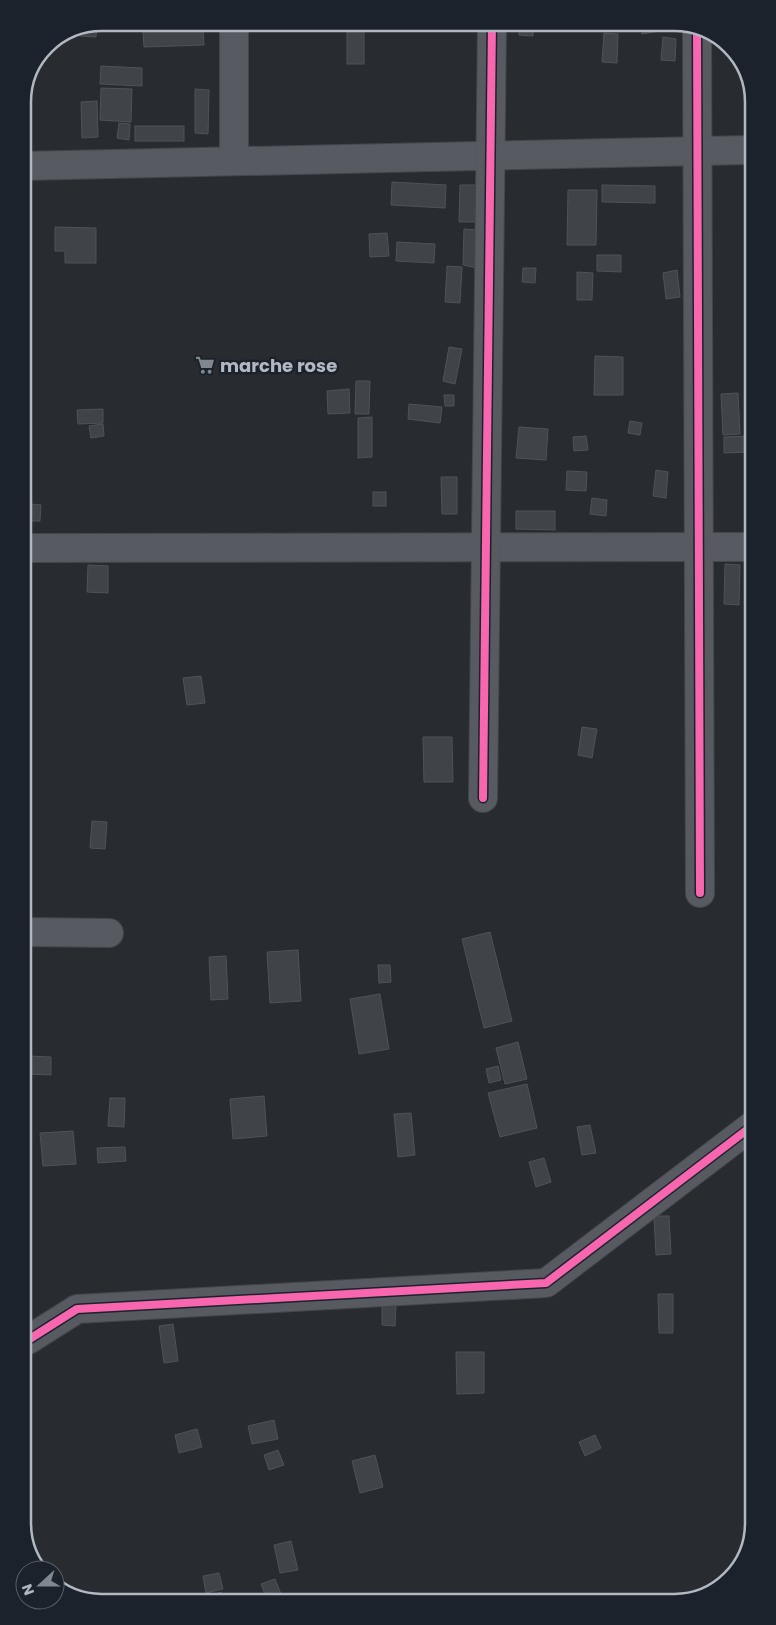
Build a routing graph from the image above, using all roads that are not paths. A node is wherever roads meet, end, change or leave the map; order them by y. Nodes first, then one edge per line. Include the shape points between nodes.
1 (234, 31) edge
2 (492, 31) edge
3 (696, 35) edge
4 (745, 150) edge
5 (698, 151) junction
6 (491, 155) junction
7 (234, 161) junction
8 (31, 166) edge
9 (486, 547) junction
10 (699, 547) junction
11 (745, 547) edge
12 (31, 548) edge
13 (483, 798) dead end
14 (700, 893) dead end
15 (31, 932) edge
16 (108, 932) dead end
17 (745, 1131) edge
18 (31, 1338) edge

1 - 7 street
2 - 6 street
3 - 5 street
4 - 5 street
5 - 6 street
5 - 10 street
6 - 7 street
6 - 9 street
7 - 8 street
9 - 10 street
9 - 12 street
9 - 13 street
10 - 11 street
10 - 14 street
15 - 16 street
17 - 18 street via 546,1283 77,1309

